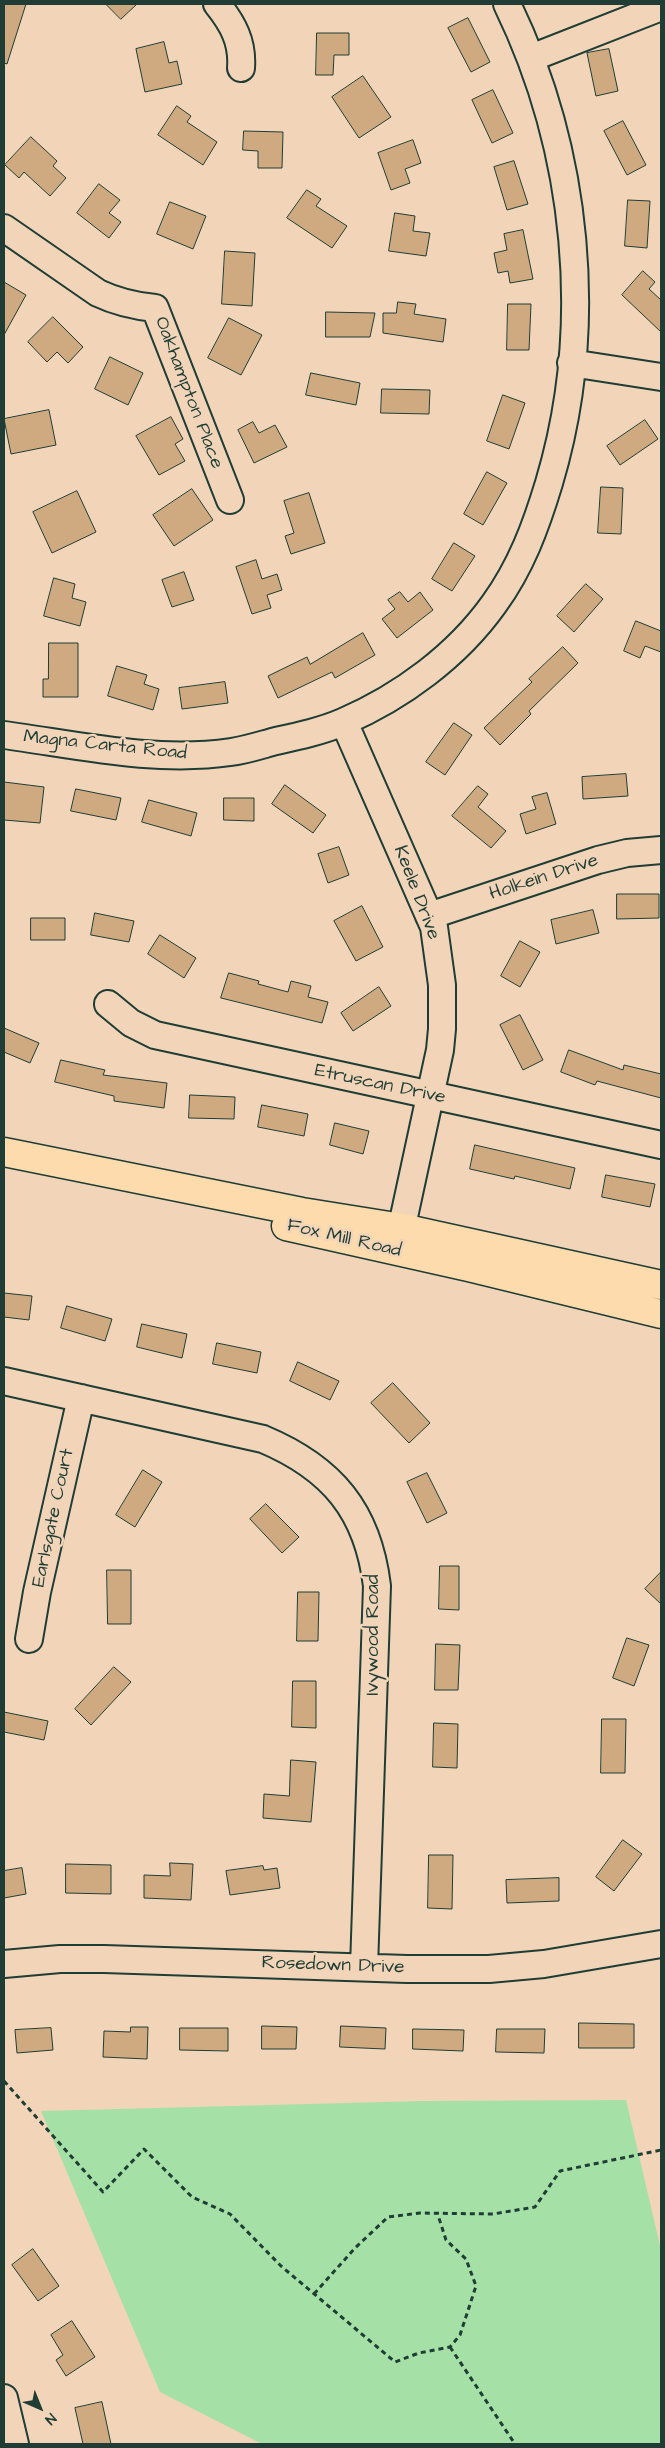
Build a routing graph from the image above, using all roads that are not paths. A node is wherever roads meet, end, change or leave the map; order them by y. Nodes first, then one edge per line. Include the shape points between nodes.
1 (217, 4) edge
2 (507, 4) edge
3 (661, 7) edge
4 (531, 58) junction
5 (241, 68) dead end
6 (4, 228) edge
7 (571, 363) junction
8 (661, 378) edge
9 (230, 500) dead end
10 (344, 722) junction
11 (4, 735) edge
12 (661, 850) edge
13 (429, 916) junction
14 (108, 1004) dead end
15 (430, 1096) junction
16 (661, 1145) edge
17 (16, 1155) edge
18 (399, 1240) junction
19 (661, 1285) edge
20 (661, 1314) edge
21 (4, 1381) edge
22 (81, 1398) junction
23 (29, 1639) dead end
24 (661, 1944) edge
25 (4, 1964) edge
26 (364, 1967) junction
27 (4, 2398) edge
28 (15, 2444) edge

1 - 5 street via 232,23 239,40
2 - 4 street, Magna Carta Road
3 - 4 street
4 - 7 street, Magna Carta Road via 560,153 569,203 575,304
6 - 9 street, Oakhampton Place via 98,293 128,305 155,308
7 - 8 street
7 - 10 street, Magna Carta Road via 567,408 557,457 530,543 507,586 478,625 443,660 402,690
10 - 11 street, Magna Carta Road via 233,752 197,755 125,752
10 - 13 street, Keele Drive
12 - 13 street, Holkein Drive via 598,860
13 - 15 street, Keele Drive via 440,964 443,1008 440,1050
14 - 15 street, Etruscan Drive via 131,1023 155,1035
15 - 16 street, Etruscan Drive
15 - 18 street, Keele Drive
17 - 18 main road, Fox Mill Road via 302,1212
18 - 19 main road, Fox Mill Road
18 - 20 main road, Fox Mill Road
21 - 22 street, Ivywood Road
22 - 23 street, Earlsgate Court
22 - 26 street, Ivywood Road via 247,1434 280,1446 321,1472 339,1490 366,1534 374,1559 377,1586
24 - 26 street, Rosedown Drive via 544,1964 489,1969
25 - 26 street, Rosedown Drive via 104,1959
27 - 28 street

